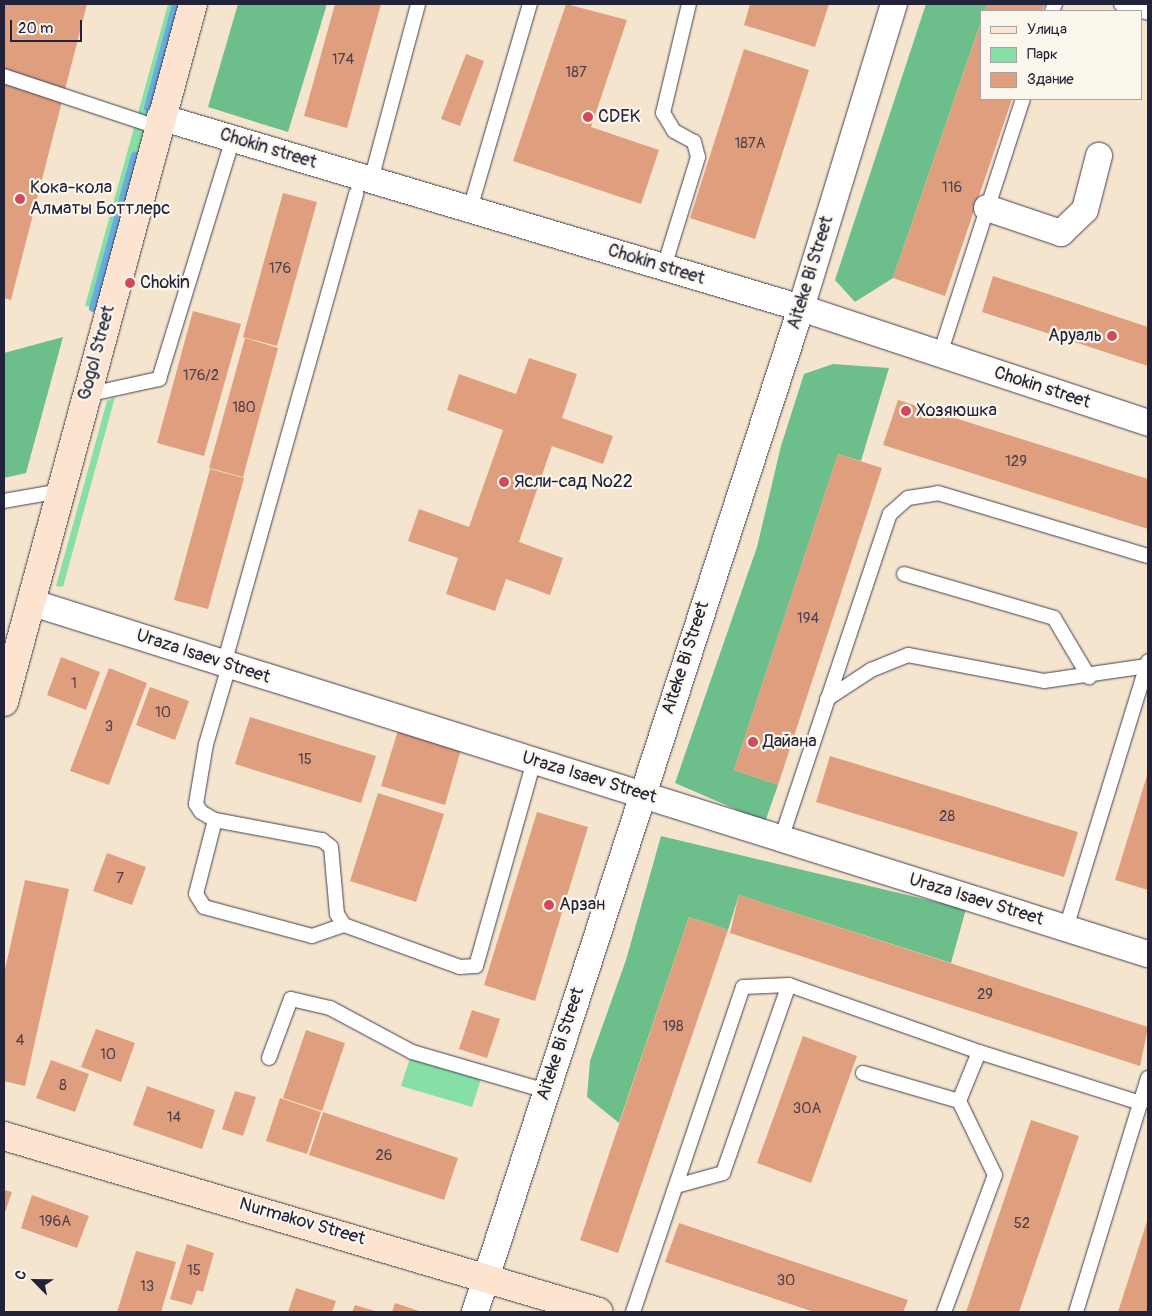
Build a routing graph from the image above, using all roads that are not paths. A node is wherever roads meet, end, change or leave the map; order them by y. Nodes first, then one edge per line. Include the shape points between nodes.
1 (193, 4) edge
2 (418, 4) edge
3 (530, 4) edge
4 (689, 4) edge
5 (894, 4) edge
6 (1120, 4) edge
7 (1139, 10) edge
8 (4, 76) edge
9 (1023, 100) edge
10 (159, 122) junction
11 (232, 139) junction
12 (1099, 156) dead end
13 (363, 187) junction
14 (987, 208) junction
15 (470, 209) junction
16 (664, 267) junction
17 (801, 308) junction
18 (940, 354) junction
19 (86, 395) junction
20 (1148, 423) edge
21 (60, 491) junction
22 (4, 501) edge
23 (1148, 556) edge
24 (904, 574) dead end
25 (30, 602) junction
26 (1147, 664) edge
27 (226, 665) junction
28 (1089, 677) junction
29 (827, 699) junction
30 (4, 702) edge
31 (534, 761) junction
32 (641, 794) junction
33 (215, 820) junction
34 (781, 839) junction
35 (344, 925) junction
36 (1066, 928) junction
37 (1148, 954) edge
38 (789, 985) junction
39 (979, 1052) junction
40 (269, 1058) dead end
41 (863, 1073) dead end
42 (1148, 1078) edge
43 (546, 1091) junction
44 (959, 1101) junction
45 (1141, 1103) junction
46 (4, 1136) edge
47 (676, 1186) junction
48 (487, 1276) junction
49 (475, 1312) edge
50 (599, 1312) edge
51 (634, 1312) edge
52 (944, 1312) edge
53 (1076, 1312) edge

1 - 10 main road, Gogol Street
2 - 13 lane
3 - 15 lane
4 - 16 lane via 663,113 674,131 694,142 698,157
5 - 17 street, Aiteke Bi Street
6 - 7 lane
8 - 10 lane
9 - 14 lane
10 - 11 street, Chokin street
10 - 19 main road, Gogol Street
11 - 13 street, Chokin street
11 - 19 lane via 160,379
12 - 14 street via 1084,210 1061,233
13 - 15 street, Chokin street
13 - 27 lane
14 - 18 lane
15 - 16 street, Chokin street
16 - 17 street, Chokin street
17 - 18 street, Chokin street
17 - 32 street, Aiteke Bi Street
18 - 20 street, Chokin street
19 - 21 main road, Gogol Street
21 - 22 lane
21 - 25 main road, Gogol Street
23 - 29 lane via 938,493 908,498 890,514
24 - 28 lane via 1054,618
25 - 27 street, Uraza Isaev Street
25 - 30 main road, Gogol Street
26 - 28 lane
26 - 36 lane
27 - 31 street, Uraza Isaev Street
27 - 33 lane via 206,744 196,804
28 - 29 lane via 1044,682 908,655 871,670
29 - 34 lane
31 - 32 street, Uraza Isaev Street
31 - 35 lane via 476,966 460,967
32 - 34 street, Uraza Isaev Street
32 - 43 street, Aiteke Bi Street
33 - 35 lane via 322,840 331,847 337,914
33 - 35 lane via 196,894 204,907 312,936
34 - 36 street, Uraza Isaev Street
36 - 37 street, Uraza Isaev Street
38 - 39 lane
38 - 47 lane via 723,1173
38 - 47 lane via 743,987
39 - 44 lane
39 - 45 lane
40 - 43 lane via 291,999 330,1008 412,1052
41 - 44 lane
42 - 45 lane
43 - 48 street, Aiteke Bi Street
44 - 52 lane via 995,1175
45 - 53 lane
46 - 48 main road, Nurmakov Street
47 - 51 lane
48 - 49 street, Aiteke Bi Street
48 - 50 main road, Nurmakov Street

